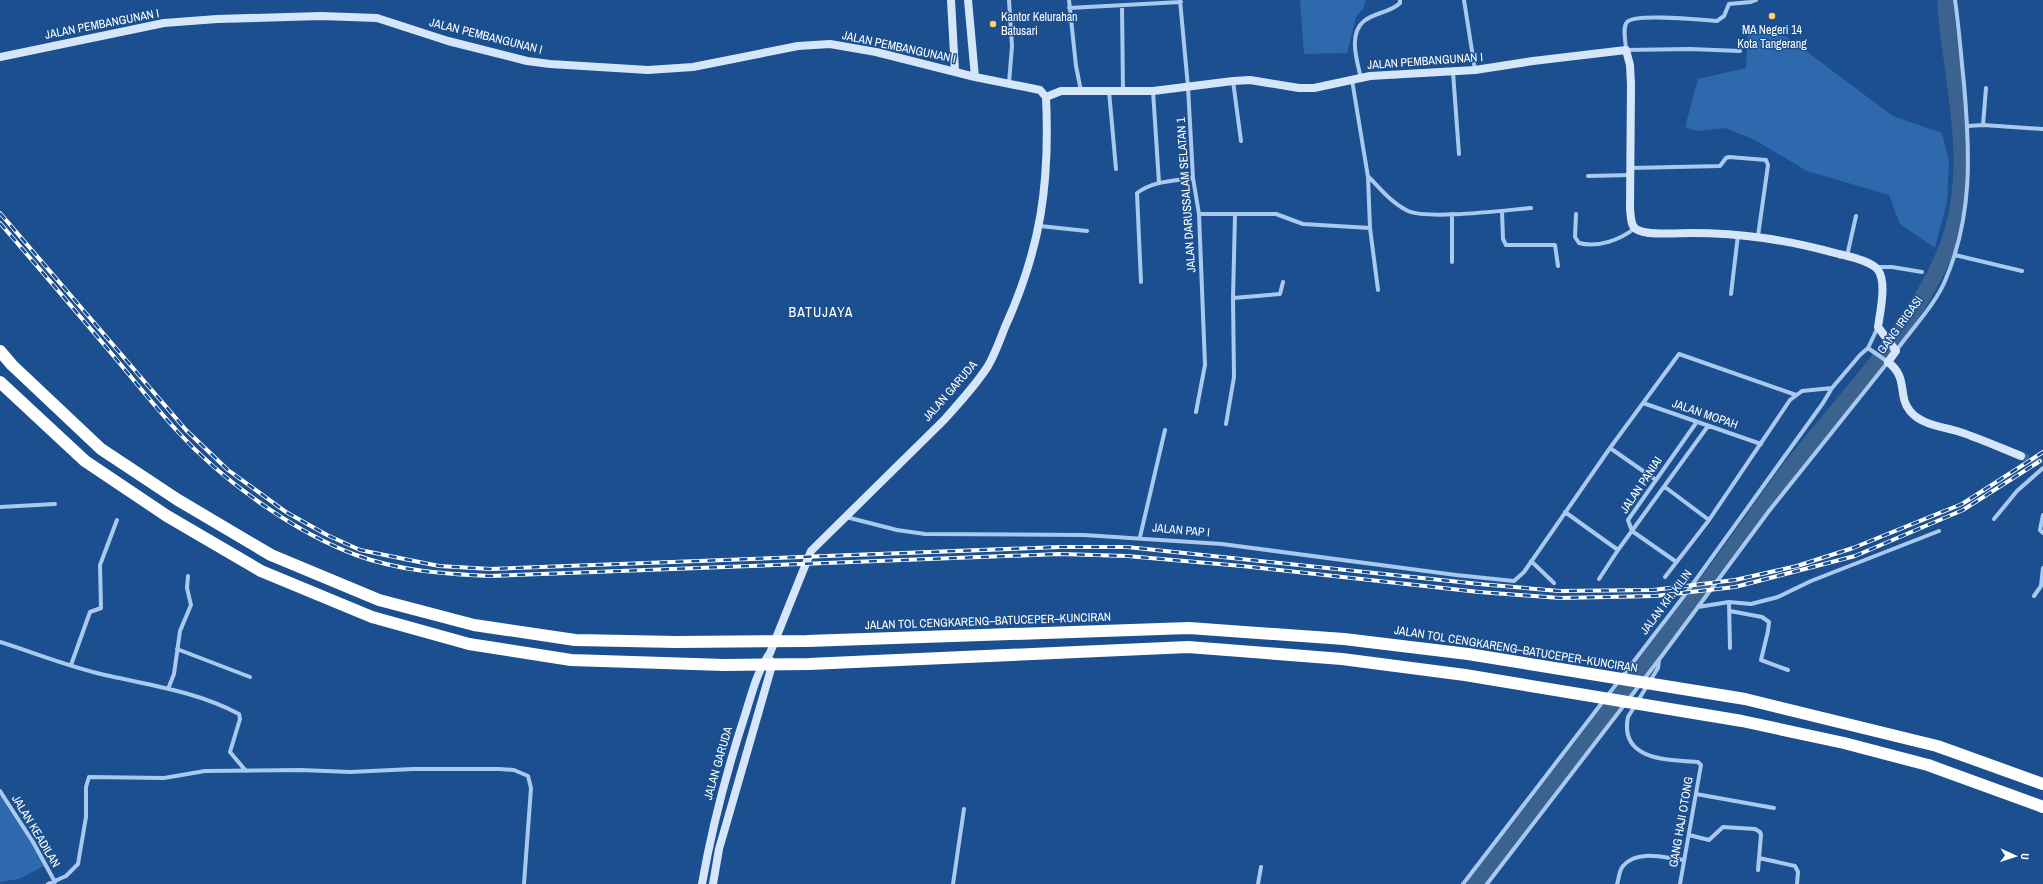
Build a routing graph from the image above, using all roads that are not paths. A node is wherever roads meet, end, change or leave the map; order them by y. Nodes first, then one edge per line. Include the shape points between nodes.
1 (951, 0) edge
2 (968, 0) edge
3 (1009, 0) edge
4 (1068, 0) edge
5 (1400, 0) edge
6 (1464, 0) edge
7 (1756, 0) edge
8 (1955, 0) edge
9 (1181, 1) edge
10 (1122, 6) junction
11 (1069, 8) junction
12 (1626, 50) junction
13 (1740, 51) dead end
14 (0, 57) edge
15 (1475, 70) junction
16 (955, 71) junction
17 (1453, 72) junction
18 (975, 76) junction
19 (1361, 78) junction
20 (1352, 79) junction
21 (1233, 80) junction
22 (1009, 83) junction
23 (1188, 87) junction
24 (1986, 88) dead end
25 (1153, 90) junction
26 (1081, 91) junction
27 (1109, 91) junction
28 (1123, 91) junction
29 (1046, 98) junction
30 (1983, 125) junction
31 (1968, 126) junction
32 (2043, 129) edge
33 (1242, 141) dead end
34 (1459, 154) dead end
35 (1116, 169) dead end
36 (1631, 171) junction
37 (1588, 176) dead end
38 (1368, 177) junction
39 (1193, 178) junction
40 (1159, 183) junction
41 (1531, 208) dead end
42 (1502, 211) junction
43 (1199, 214) junction
44 (1452, 214) junction
45 (1576, 214) dead end
46 (1235, 215) junction
47 (1856, 216) dead end
48 (1040, 226) junction
49 (1370, 228) junction
50 (1635, 228) junction
51 (1087, 230) dead end
52 (1738, 235) junction
53 (1758, 236) junction
54 (1955, 255) junction
55 (1847, 256) junction
56 (1452, 262) dead end
57 (1558, 266) dead end
58 (1874, 267) junction
59 (2022, 271) dead end
60 (1922, 272) dead end
61 (1141, 282) dead end
62 (1283, 282) dead end
63 (1378, 290) dead end
64 (1731, 294) dead end
65 (1233, 298) junction
66 (1878, 327) junction
67 (1868, 348) junction
68 (1896, 350) junction
69 (0, 351) edge
70 (1887, 361) junction
71 (0, 382) edge
72 (1832, 388) junction
73 (1796, 395) junction
74 (1643, 403) junction
75 (1196, 412) dead end
76 (1696, 423) junction
77 (1226, 424) dead end
78 (1708, 426) junction
79 (1165, 430) dead end
80 (1760, 444) junction
81 (1610, 448) junction
82 (2021, 456) tunnel mouth
83 (2043, 468) edge
84 (1656, 480) junction
85 (1665, 487) junction
86 (56, 504) dead end
87 (0, 507) edge
88 (1565, 512) junction
89 (2043, 515) edge
90 (846, 517) junction
91 (1994, 519) dead end
92 (117, 520) dead end
93 (1709, 520) junction
94 (1632, 531) junction
95 (1939, 531) dead end
96 (2043, 533) edge
97 (1140, 537) junction
98 (1618, 550) junction
99 (1531, 561) junction
100 (1675, 561) junction
101 (2043, 568) edge
102 (188, 576) dead end
103 (1665, 577) dead end
104 (1599, 579) dead end
105 (1554, 583) dead end
106 (2034, 596) dead end
107 (1729, 602) junction
108 (1697, 607) junction
109 (1730, 611) junction
110 (0, 642) edge
111 (1730, 648) dead end
112 (177, 649) junction
113 (770, 653) junction
114 (1659, 660) junction
115 (71, 665) junction
116 (1788, 670) dead end
117 (250, 677) dead end
118 (168, 689) junction
119 (736, 743) junction
120 (748, 747) junction
121 (246, 771) junction
122 (2043, 784) edge
123 (0, 791) edge
124 (1696, 794) junction
125 (2043, 806) edge
126 (964, 808) dead end
127 (1774, 808) dead end
128 (1689, 835) junction
129 (708, 846) junction
130 (719, 849) junction
131 (1759, 858) junction
132 (1684, 860) junction
133 (1261, 867) dead end
134 (1758, 870) dead end
135 (55, 882) junction
136 (48, 884) edge
137 (524, 884) edge
138 (702, 884) edge
139 (713, 884) edge
140 (953, 884) edge
141 (1258, 884) edge
142 (1463, 884) edge
143 (1487, 884) edge
144 (1617, 884) edge
145 (1680, 884) edge
146 (1797, 884) edge

1 - 16 street
2 - 18 street
3 - 22 street via 1012,46
4 - 11 street
5 - 19 street via 1394,9 1364,21 1357,32 1355,54
6 - 15 street
7 - 12 street via 1729,4 1724,16 1717,20 1644,17 1631,19 1625,28
8 - 31 street, GANG IRIGASI
9 - 10 street
9 - 23 street, JALAN DARUSSALAM SELATAN 1
10 - 11 street
10 - 28 street
11 - 26 street
12 - 13 street
12 - 15 street, JALAN PEMBANGUNAN I via 1533,60
12 - 36 street via 1631,84
14 - 16 street, JALAN PEMBANGUNAN I via 164,23 321,16 377,18 448,41 527,61 550,64 648,70 693,67 798,46 830,44
15 - 17 street, JALAN PEMBANGUNAN I
16 - 18 street, JALAN PEMBANGUNAN I
17 - 19 street, JALAN PEMBANGUNAN I via 1388,74
17 - 34 street
18 - 22 street, JALAN PEMBANGUNAN I
19 - 20 street, JALAN PEMBANGUNAN I
20 - 21 street, JALAN PEMBANGUNAN I via 1314,88
20 - 38 street
21 - 23 street, JALAN PEMBANGUNAN I
21 - 33 street
22 - 29 street, JALAN PEMBANGUNAN I via 1040,90
23 - 25 street, JALAN PEMBANGUNAN I
23 - 39 street, JALAN DARUSSALAM SELATAN 1
24 - 30 street
25 - 28 street, JALAN PEMBANGUNAN I
25 - 40 street
26 - 27 street, JALAN PEMBANGUNAN I
26 - 29 street, JALAN PEMBANGUNAN I via 1060,91
27 - 28 street, JALAN PEMBANGUNAN I
27 - 35 street
29 - 48 street, JALAN GARUDA via 1048,148
30 - 31 street
30 - 32 street
31 - 54 street, GANG IRIGASI via 1969,180 1966,212
36 - 37 street
36 - 50 street via 1630,209
36 - 53 street via 1720,166 1729,157 1766,160 1768,165
38 - 44 street via 1397,205 1410,212
38 - 49 street
39 - 40 street
39 - 43 street, JALAN DARUSSALAM SELATAN 1
40 - 61 street via 1137,193
41 - 42 street
42 - 44 street
42 - 57 street via 1502,239 1506,245 1555,245
43 - 46 street
43 - 75 street, JALAN DARUSSALAM SELATAN 1 via 1205,365
44 - 56 street
45 - 50 street via 1575,237 1579,243 1609,242 1626,236
46 - 49 street via 1276,214 1303,224
46 - 65 street
47 - 55 street
48 - 51 street
48 - 90 street, JALAN GARUDA via 1019,294 988,366 944,420
49 - 63 street
50 - 52 street via 1662,234
52 - 53 street
52 - 64 street
53 - 55 street via 1798,242
54 - 59 street
54 - 68 street, GANG IRIGASI via 1945,283
55 - 58 street
58 - 60 street via 1892,266
58 - 66 street via 1881,276 1882,283
62 - 65 street via 1280,294
65 - 77 street via 1234,377
66 - 67 street, JALAN KH. KILIN
66 - 68 street
67 - 70 street
67 - 72 street, JALAN KH. KILIN
68 - 70 street, GANG IRIGASI
69 - 122 highway, JALAN TOL CENGKARENG–BATUCEPER–KUNCIRAN via 101,448 178,500 271,555 379,600 474,626 575,640 807,641 1189,628 1344,639 1468,654 1745,699 1937,746
70 - 82 street via 1898,371 1910,412 1921,419
70 - 108 street, GANG IRIGASI
71 - 125 highway via 86,461 167,516 261,571 372,617 469,644 571,660 724,666 1188,647 1342,659 1465,675 1742,721 1844,743 1928,765
72 - 73 street via 1802,391
72 - 142 street, JALAN KH. KILIN via 1687,592
73 - 74 street via 1679,354
73 - 80 street via 1786,405
74 - 76 street, JALAN MOPAH
74 - 81 street
76 - 78 street, JALAN MOPAH
76 - 84 street, JALAN PANIAI
78 - 80 street, JALAN MOPAH
78 - 85 street, JALAN PANIAI
79 - 97 street
80 - 93 street
81 - 84 street
81 - 88 street
83 - 91 street via 2017,491
84 - 94 street, JALAN PANIAI via 1628,520
85 - 93 street
85 - 94 street, JALAN PANIAI
86 - 87 street
88 - 98 street
88 - 99 street
89 - 96 street via 2040,530
90 - 97 street, JALAN PAP I via 925,534
90 - 113 street, JALAN GARUDA via 811,551
92 - 115 street via 100,565 101,608 90,612
93 - 100 street
94 - 98 street
94 - 100 street
95 - 107 street via 1811,581 1778,597 1751,604
97 - 99 street, JALAN PAP I via 1222,544 1514,581
98 - 104 street
99 - 105 street
100 - 103 street
101 - 106 street via 2041,586
102 - 112 street via 187,588 191,605 180,631
107 - 108 street
107 - 109 street
108 - 114 street
109 - 111 street
109 - 116 street via 1762,617 1768,622 1761,660
110 - 115 street
112 - 117 street
112 - 118 street via 174,674
113 - 119 street, JALAN GARUDA via 761,666
113 - 120 street, JALAN GARUDA via 771,669
114 - 124 street, GANG HAJI OTONG via 1658,668 1628,717 1628,735 1634,746 1649,757 1700,764 1702,767
114 - 143 street
115 - 118 street
118 - 121 street via 228,708 239,714 240,719 230,752
119 - 120 street
119 - 129 street, JALAN GARUDA
120 - 130 street, JALAN GARUDA
121 - 135 street via 204,771 164,778 89,777 86,787 86,817 78,864 66,876
121 - 137 street via 514,770 528,776 531,788
123 - 135 street, JALAN KEADILAN
124 - 127 street
124 - 128 street, GANG HAJI OTONG
126 - 140 street
128 - 131 street via 1709,840 1723,827 1755,829 1761,835
128 - 132 street, GANG HAJI OTONG
129 - 130 street
129 - 138 street, JALAN GARUDA
130 - 139 street, JALAN GARUDA
131 - 134 street
131 - 146 street via 1795,866 1798,872
132 - 144 street via 1640,856 1632,858 1622,867
132 - 145 street, GANG HAJI OTONG
133 - 141 street
135 - 136 street

